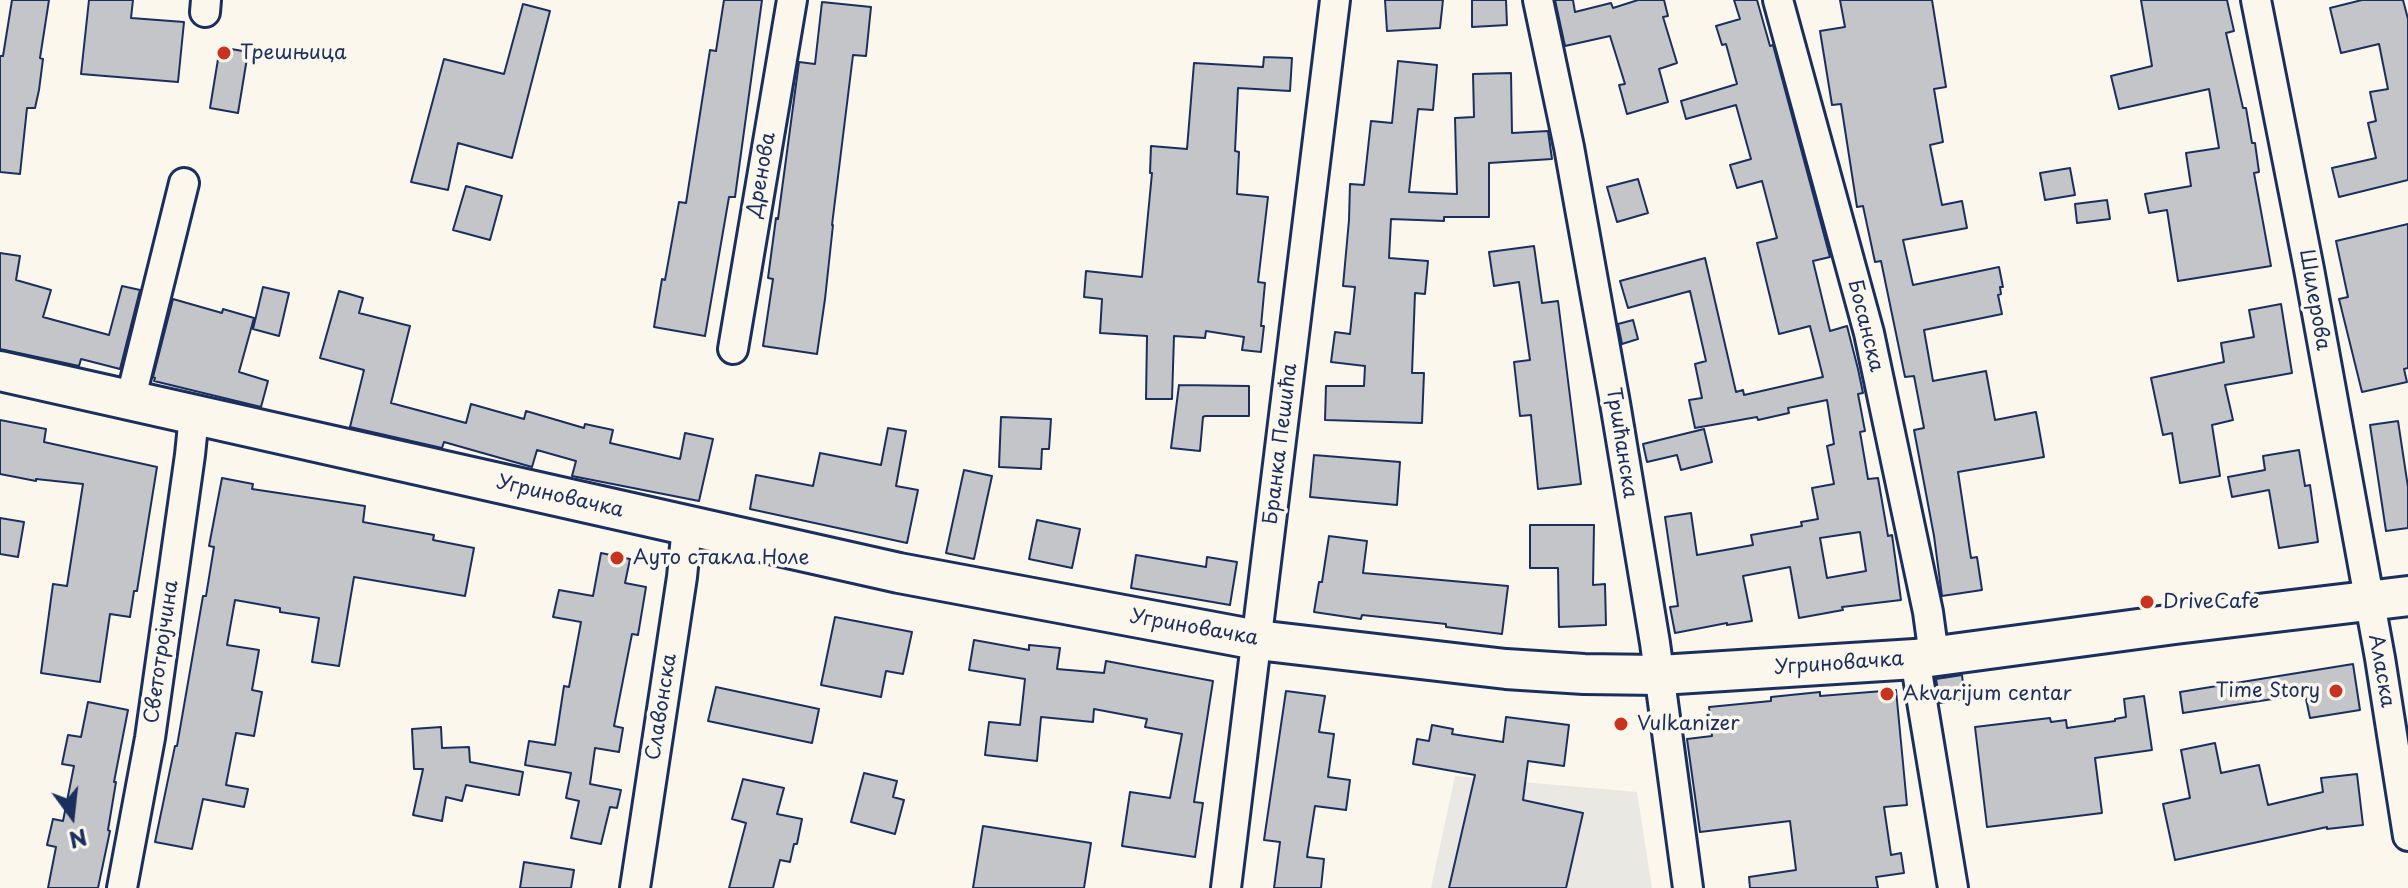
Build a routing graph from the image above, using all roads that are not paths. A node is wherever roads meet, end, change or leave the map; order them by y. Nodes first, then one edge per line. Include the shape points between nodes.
1 (792, 0) edge
2 (1335, 0) edge
3 (1538, 0) edge
4 (1778, 0) edge
5 (2256, 0) edge
6 (184, 183) dead end
7 (733, 349) dead end
8 (0, 371) edge
9 (130, 401) junction
10 (194, 415) junction
11 (687, 526) junction
12 (2408, 596) edge
13 (2368, 601) junction
14 (1257, 640) junction
15 (1925, 657) junction
16 (1660, 675) junction
17 (2408, 836) edge
18 (122, 888) edge
19 (635, 888) edge
20 (1226, 888) edge
21 (1688, 888) edge
22 (1953, 888) edge

1 - 7 street, Дренова
2 - 14 street, Бранка Пешића
3 - 16 street, Тршћанска via 1600,312
4 - 15 street, Босанска via 1869,333 1928,612
5 - 13 street, Шилерова
6 - 9 street
8 - 9 main road, Угриновачка
9 - 10 main road, Угриновачка
10 - 11 main road, Угриновачка
10 - 18 street, Светотројчина via 150,738
11 - 14 main road, Угриновачка via 899,573
11 - 19 street, Славонска
12 - 13 main road, Угриновачка
13 - 15 main road, Угриновачка
13 - 17 street, Аласка
14 - 16 main road, Угриновачка via 1506,669
14 - 20 street, Бранка Пешића
15 - 16 main road, Угриновачка
15 - 22 street, Босанска
16 - 21 street, Тршћанска

